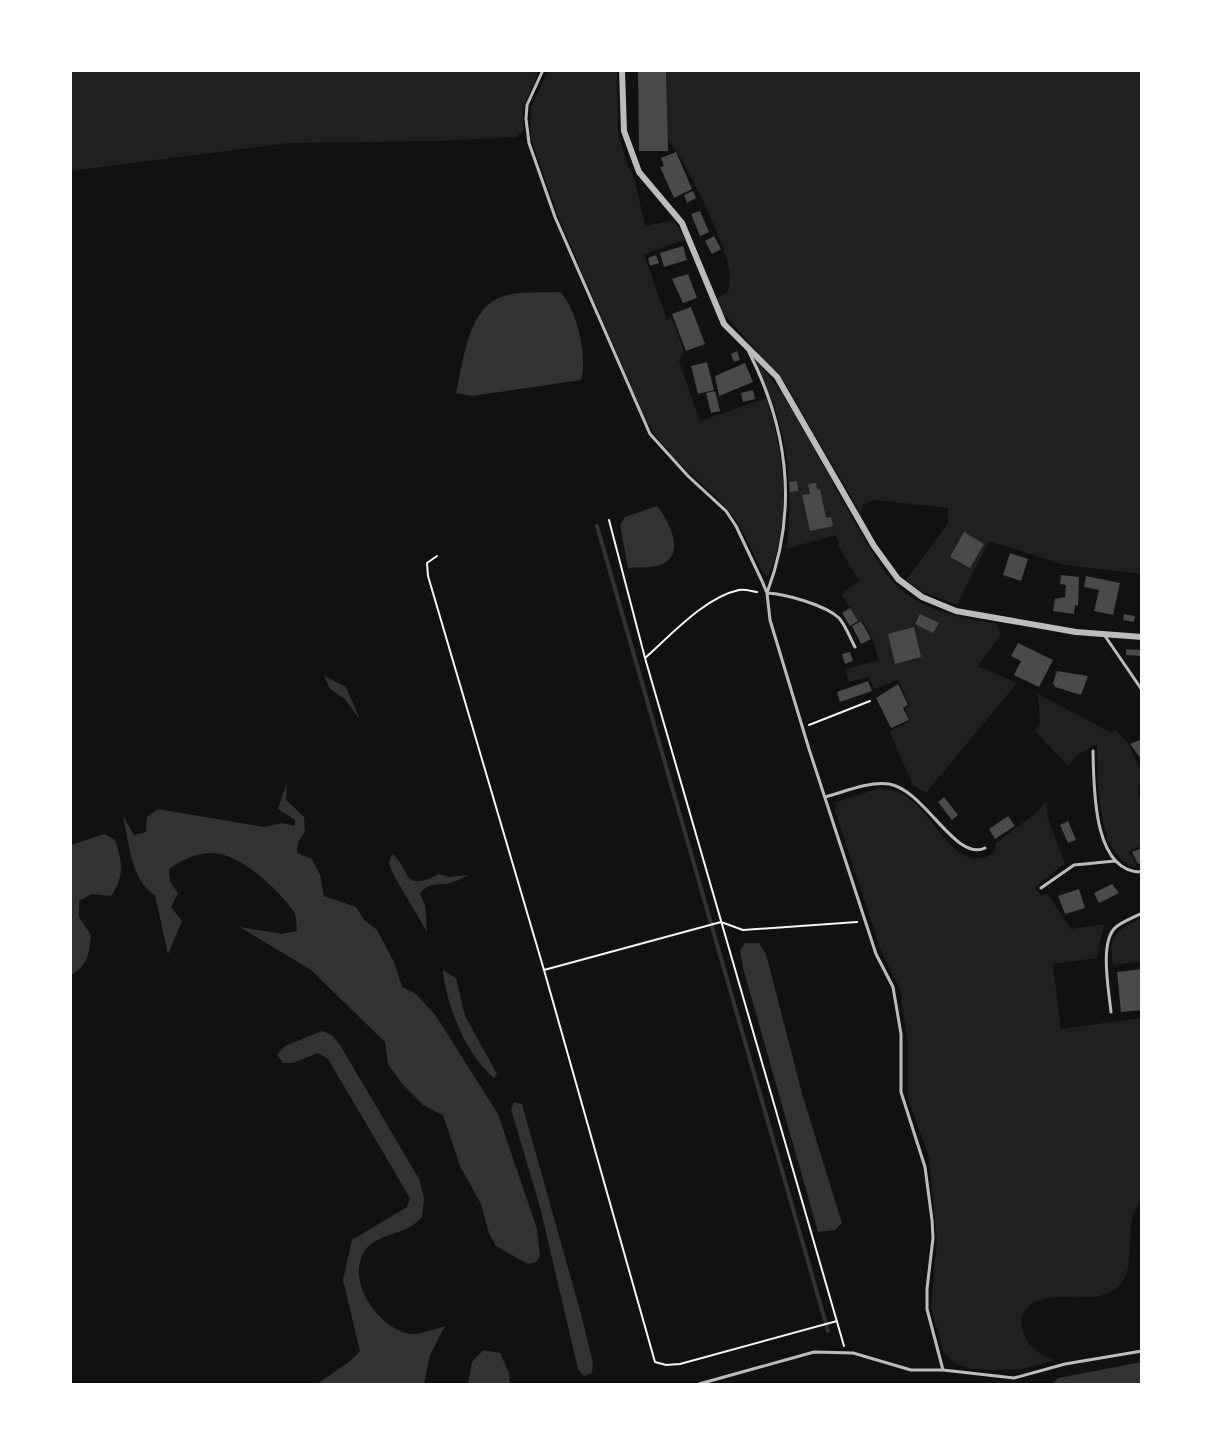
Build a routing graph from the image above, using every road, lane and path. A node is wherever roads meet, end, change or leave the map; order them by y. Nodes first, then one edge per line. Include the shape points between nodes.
1 (543, 70) edge
2 (622, 70) edge
3 (745, 345) junction
4 (609, 520) dead end
5 (437, 556) dead end
6 (767, 593) junction
7 (1104, 636) junction
8 (1142, 637) edge
9 (855, 647) dead end
10 (645, 658) junction
11 (1142, 690) edge
12 (870, 700) dead end
13 (802, 728) junction
14 (1093, 752) dead end
15 (825, 797) junction
16 (985, 848) dead end
17 (1115, 861) junction
18 (1142, 872) edge
19 (1041, 888) dead end
20 (1142, 913) edge
21 (866, 921) junction
22 (721, 922) junction
23 (544, 970) junction
24 (1111, 1012) dead end
25 (837, 1321) junction
26 (1142, 1351) edge
27 (845, 1352) junction
28 (943, 1370) junction
29 (699, 1384) edge

1 - 6 lane via 527,105 530,143 555,217 639,414 662,450 726,511
2 - 3 street via 624,131 634,164 682,224 716,310
3 - 6 lane via 776,416 784,460 786,516 778,562
3 - 7 street via 765,363 787,393 874,546 909,589 956,610
4 - 10 path
5 - 23 path via 427,562 428,576
6 - 9 lane via 793,598 833,614
6 - 10 path via 740,590 717,599 689,618
6 - 13 lane via 770,620
7 - 8 street
7 - 11 lane
10 - 22 path
12 - 13 path
13 - 15 lane
14 - 17 lane via 1094,809
15 - 16 lane via 880,784 900,787 921,802 965,849 978,852
15 - 21 lane
17 - 18 lane via 1131,871
17 - 19 lane via 1074,865
20 - 24 lane via 1115,927 1108,939
21 - 22 path via 743,930
21 - 28 lane via 898,1009 900,1092 925,1167 932,1220 927,1309
22 - 23 path
22 - 25 path
23 - 25 path via 655,1362 680,1364
25 - 27 path
26 - 28 lane via 1065,1364 1014,1378
27 - 28 lane via 911,1370
27 - 29 lane via 814,1352

